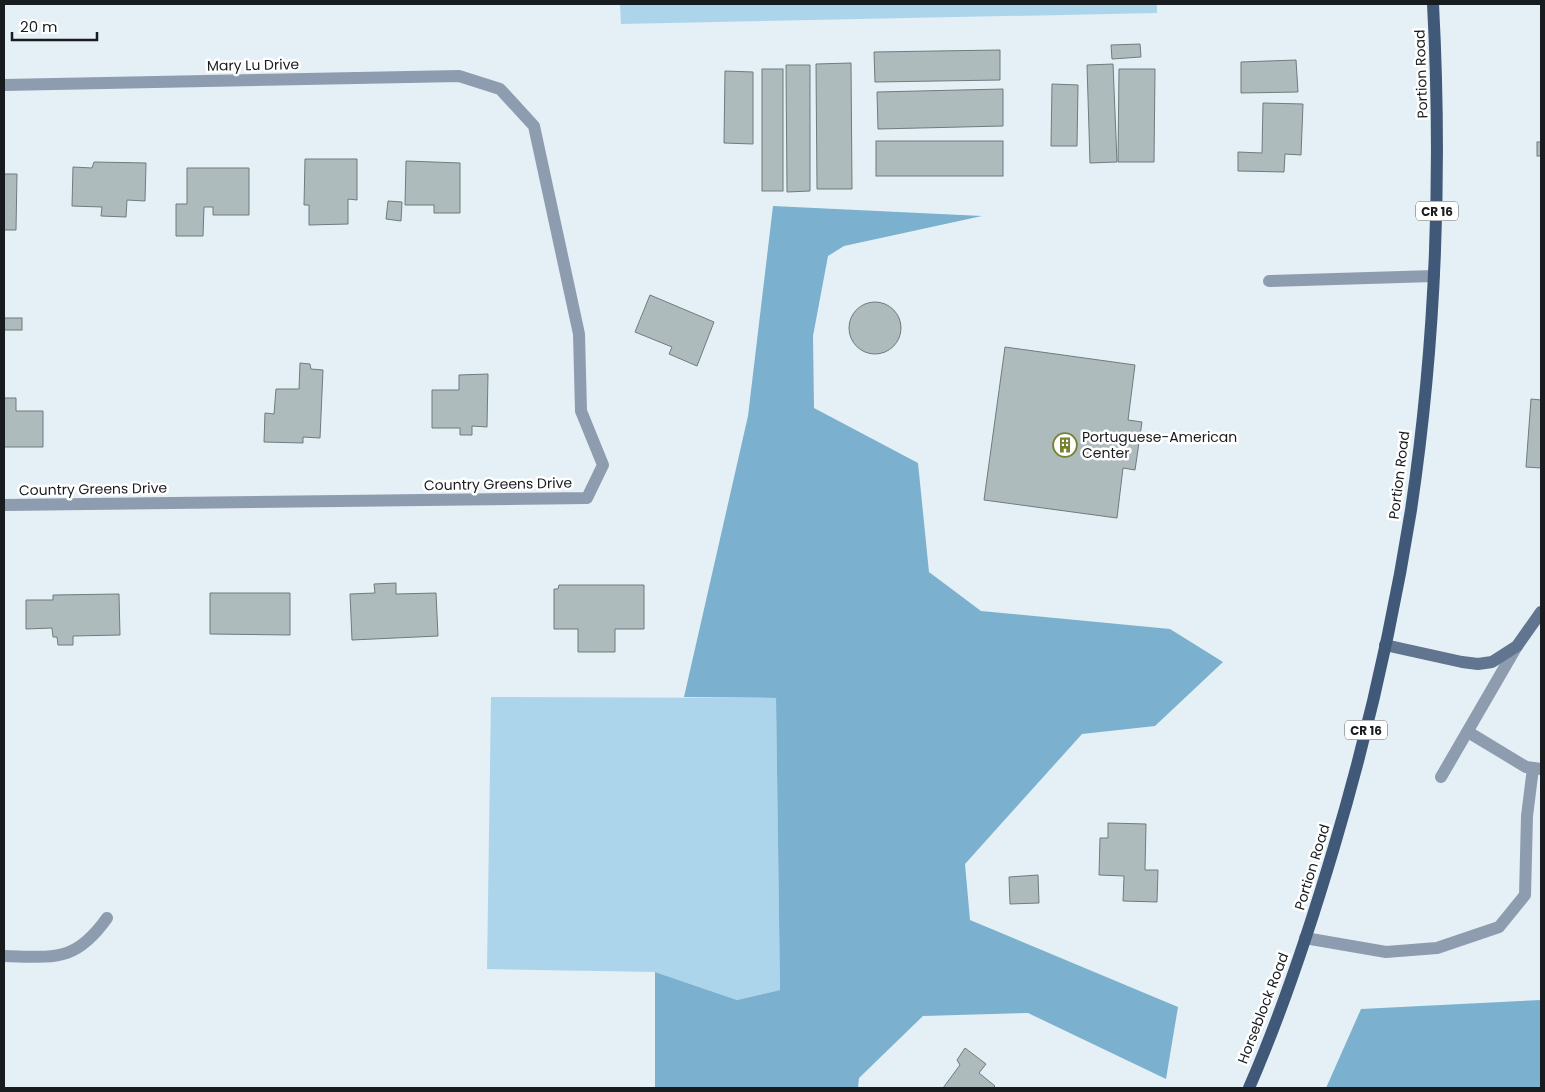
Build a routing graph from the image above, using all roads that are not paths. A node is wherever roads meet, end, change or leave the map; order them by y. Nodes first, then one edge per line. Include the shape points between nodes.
1 (1433, 4) edge
2 (4, 85) edge
3 (500, 89) joint
4 (1434, 276) junction
5 (1269, 281) dead end
6 (4, 505) edge
7 (1541, 612) edge
8 (1385, 645) junction
9 (1517, 646) junction
10 (1468, 732) junction
11 (1537, 768) edge
12 (1441, 777) dead end
13 (107, 918) dead end
14 (1305, 938) junction
15 (4, 956) edge
16 (1249, 1088) edge

1 - 4 main road, Portion Road / CR 16 via 1438,126
2 - 3 street, Mary Lu Drive via 459,76
3 - 6 street, Country Greens Drive via 534,126 577,324 581,411 603,465 587,498
4 - 5 street
4 - 8 main road, Portion Road / CR 16 via 1430,343 1411,509
7 - 9 street
8 - 9 street via 1478,664 1492,662
8 - 14 main road, Portion Road / CR 16 via 1346,804
9 - 10 street
10 - 11 street via 1526,767
10 - 12 street
11 - 14 street via 1527,816 1525,895 1499,928 1437,948 1386,952
13 - 15 street via 79,948 56,957
14 - 16 main road, Horseblock Road / CR 16

